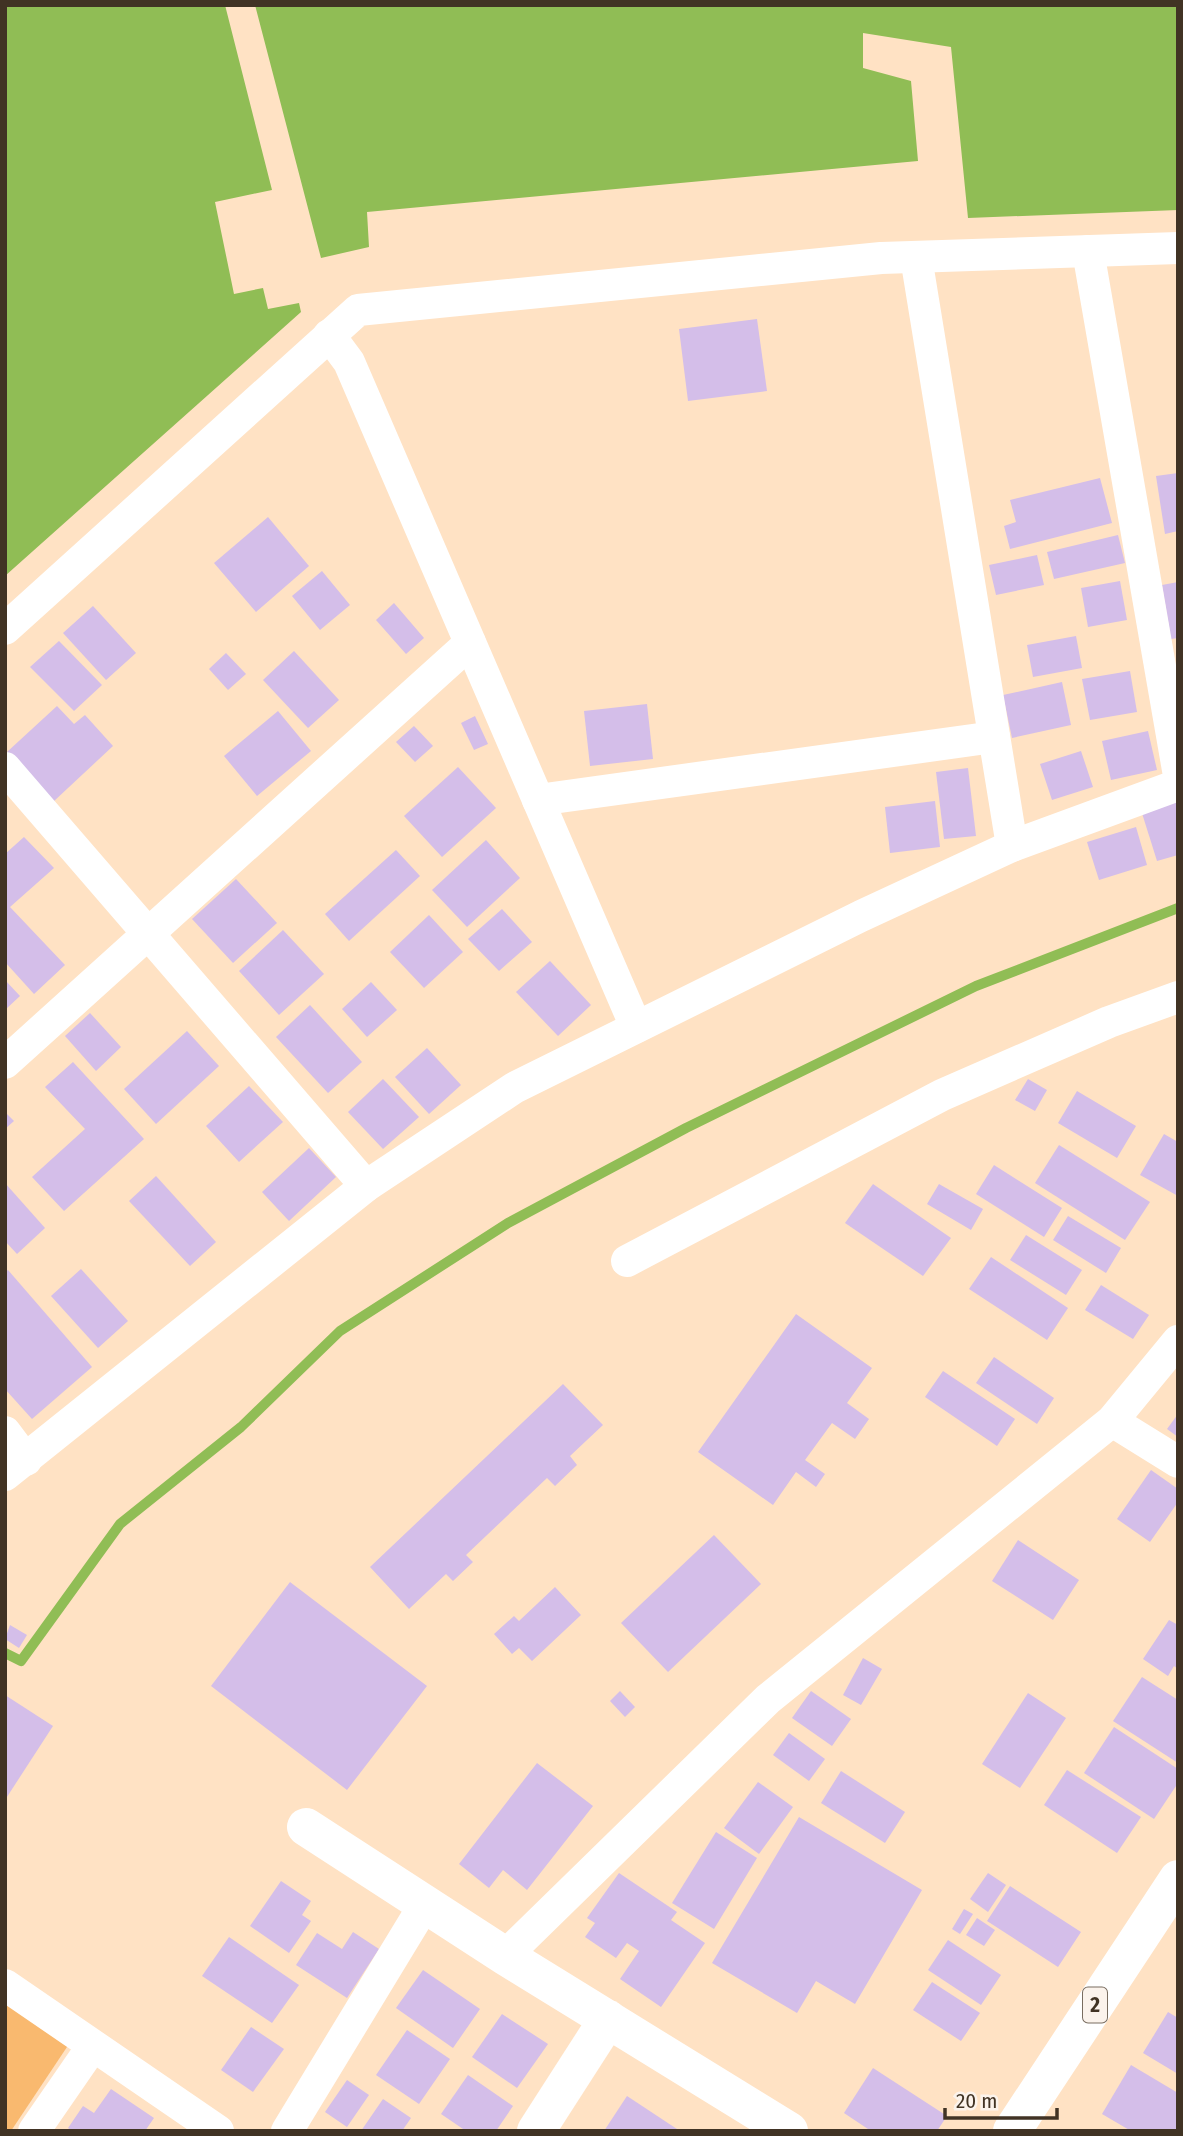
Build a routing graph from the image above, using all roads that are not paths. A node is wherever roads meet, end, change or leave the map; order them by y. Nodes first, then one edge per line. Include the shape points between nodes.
1 (1178, 248) edge
2 (1088, 251) junction
3 (915, 257) junction
4 (329, 335) junction
5 (5, 629) edge
6 (470, 643) junction
7 (994, 737) junction
8 (5, 768) edge
9 (1178, 770) edge
10 (1178, 785) edge
11 (538, 800) junction
12 (1012, 846) junction
13 (148, 934) junction
14 (1178, 997) edge
15 (636, 1027) junction
16 (5, 1063) edge
17 (366, 1186) junction
18 (627, 1261) dead end
19 (1178, 1341) edge
20 (1112, 1421) junction
21 (5, 1432) edge
22 (1178, 1462) edge
23 (16, 1467) edge
24 (306, 1827) dead end
25 (1178, 1879) edge
26 (425, 1905) junction
27 (505, 1956) junction
28 (5, 1985) edge
29 (608, 2019) junction
30 (92, 2047) junction
31 (34, 2131) edge
32 (218, 2131) edge
33 (287, 2131) edge
34 (536, 2131) edge
35 (789, 2131) edge
36 (1012, 2131) edge

1 - 2 street
2 - 3 street
2 - 9 street
3 - 4 street via 358,310
3 - 7 street
4 - 5 street
4 - 6 street via 349,362
6 - 11 street
6 - 13 street
7 - 11 street
7 - 12 street
8 - 13 street
10 - 12 street
11 - 15 street
12 - 15 street
13 - 16 street
13 - 17 street
14 - 18 street via 942,1095
15 - 17 street via 514,1088
17 - 23 street
19 - 20 street
20 - 22 street
20 - 27 street via 768,1699
21 - 23 street
24 - 26 main road
25 - 36 main road, 2
26 - 27 main road
26 - 33 street
27 - 29 main road
28 - 30 street
29 - 34 main road
29 - 35 main road
30 - 31 street
30 - 32 street

